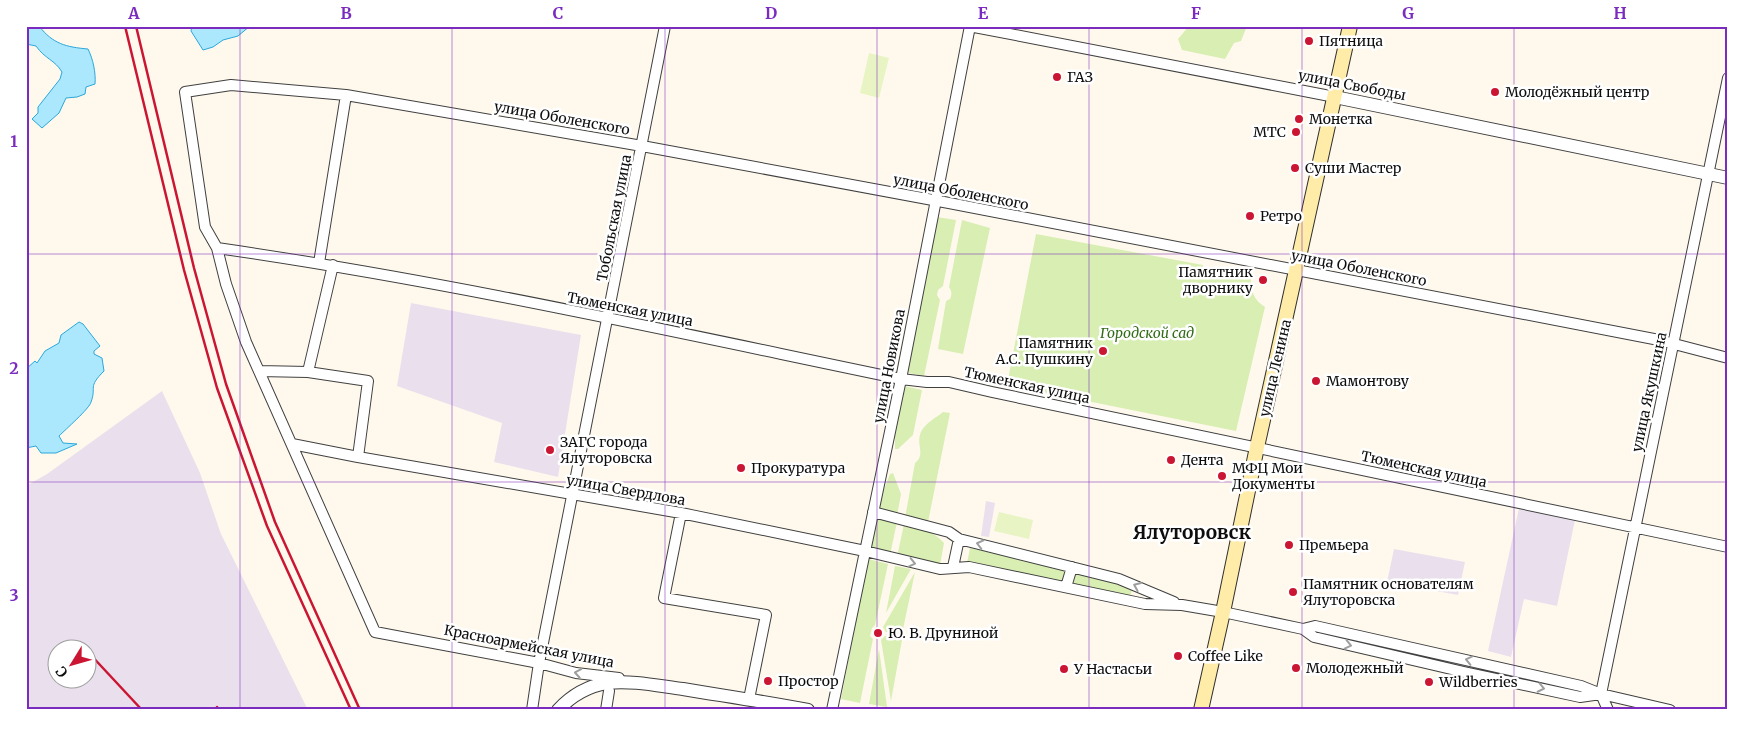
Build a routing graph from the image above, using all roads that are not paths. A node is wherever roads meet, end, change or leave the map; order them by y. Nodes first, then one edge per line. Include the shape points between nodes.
1 (665, 26) edge
2 (970, 26) edge
3 (1350, 26) edge
4 (1728, 78) edge
5 (346, 95) junction
6 (1335, 97) junction
7 (642, 146) junction
8 (1708, 173) junction
9 (1728, 178) edge
10 (934, 201) junction
11 (218, 248) junction
12 (319, 263) junction
13 (333, 266) junction
14 (1296, 270) junction
15 (608, 318) junction
16 (1673, 343) junction
17 (1728, 358) edge
18 (259, 371) junction
19 (308, 372) junction
20 (901, 379) junction
21 (292, 444) junction
22 (1257, 447) junction
23 (358, 457) junction
24 (572, 494) junction
25 (873, 512) junction
26 (680, 513) junction
27 (1634, 528) junction
28 (960, 539) junction
29 (1728, 547) edge
30 (865, 551) junction
31 (953, 567) junction
32 (1072, 568) junction
33 (1066, 587) junction
34 (1182, 605) junction
35 (1223, 612) junction
36 (1302, 629) junction
37 (1371, 639) junction
38 (1369, 650) junction
39 (1442, 654) junction
40 (539, 663) junction
41 (1491, 665) junction
42 (1439, 666) junction
43 (1488, 677) junction
44 (678, 688) junction
45 (609, 691) dead end
46 (1601, 694) junction
47 (749, 699) junction
48 (532, 710) edge
49 (558, 710) edge
50 (606, 710) edge
51 (808, 710) edge
52 (832, 710) edge
53 (1201, 710) edge
54 (1608, 710) edge
55 (1670, 710) edge

1 - 7 street, Тобольская улица
2 - 6 street, улица Свободы
2 - 10 street, улица Новикова
3 - 6 main road, улица Ленина
4 - 8 street, улица Якушкина
5 - 7 street, улица Оболенского
5 - 11 street, улица Оболенского via 232,85 185,92 205,227
5 - 12 street
6 - 8 street, улица Свободы
6 - 14 main road, улица Ленина
7 - 10 street, улица Оболенского
7 - 15 street, Тобольская улица
8 - 9 street, улица Свободы
8 - 16 street, улица Якушкина
10 - 14 street, улица Оболенского
10 - 20 street, улица Новикова
11 - 12 street, Тюменская улица
11 - 18 street via 226,284
12 - 13 street, Тюменская улица
13 - 15 street, Тюменская улица
13 - 19 street
14 - 16 street, улица Оболенского
14 - 22 main road, улица Ленина
15 - 20 street, Тюменская улица
15 - 24 street, Тобольская улица
16 - 17 street, улица Оболенского
16 - 27 street, улица Якушкина
18 - 19 street
18 - 21 street
19 - 23 street via 368,381
20 - 22 street, Тюменская улица via 949,382
20 - 25 street, улица Новикова
21 - 23 street, улица Свердлова
21 - 40 street, Красноармейская улица via 375,632
22 - 27 street, Тюменская улица
22 - 35 main road, улица Ленина
23 - 24 street, улица Свердлова
24 - 26 street, улица Свердлова
24 - 40 street, Тобольская улица
25 - 28 street, улица Свердлова via 949,532
25 - 30 street, улица Новикова
26 - 30 street, улица Свердлова
26 - 47 street via 664,598 766,615
27 - 29 street, Тюменская улица
27 - 46 street, улица Якушкина
28 - 31 street
32 -> 28 street, улица Свердлова
30 -> 31 street, улица Свердлова via 940,569
30 - 52 street, улица Новикова
31 - 33 street, улица Свердлова via 968,567
32 - 33 street
34 -> 32 street, улица Свердлова via 1119,579
33 - 34 street, улица Свердлова via 1145,604
34 - 35 street, улица Свердлова
35 - 36 street, улица Свердлова
35 - 53 main road, улица Ленина
36 - 37 street, улица Свердлова via 1315,626
36 -> 38 street, улица Свердлова via 1314,637
37 - 38 street
37 - 39 street, улица Свердлова
38 - 42 street, улица Свердлова
41 -> 39 street, улица Свердлова
39 - 42 street
44 -> 40 street, Красноармейская улица via 576,673
40 - 48 street, Тобольская улица
41 - 43 street
41 - 46 street, улица Свердлова via 1581,686
42 - 43 street, улица Свердлова
43 -> 46 street, улица Свердлова via 1580,697
44 - 47 street, Красноармейская улица
44 - 49 street, Красноармейская улица via 621,682 594,686 580,692
45 - 50 street
46 - 54 street
46 - 55 street, улица Свердлова
47 - 51 street, Красноармейская улица

